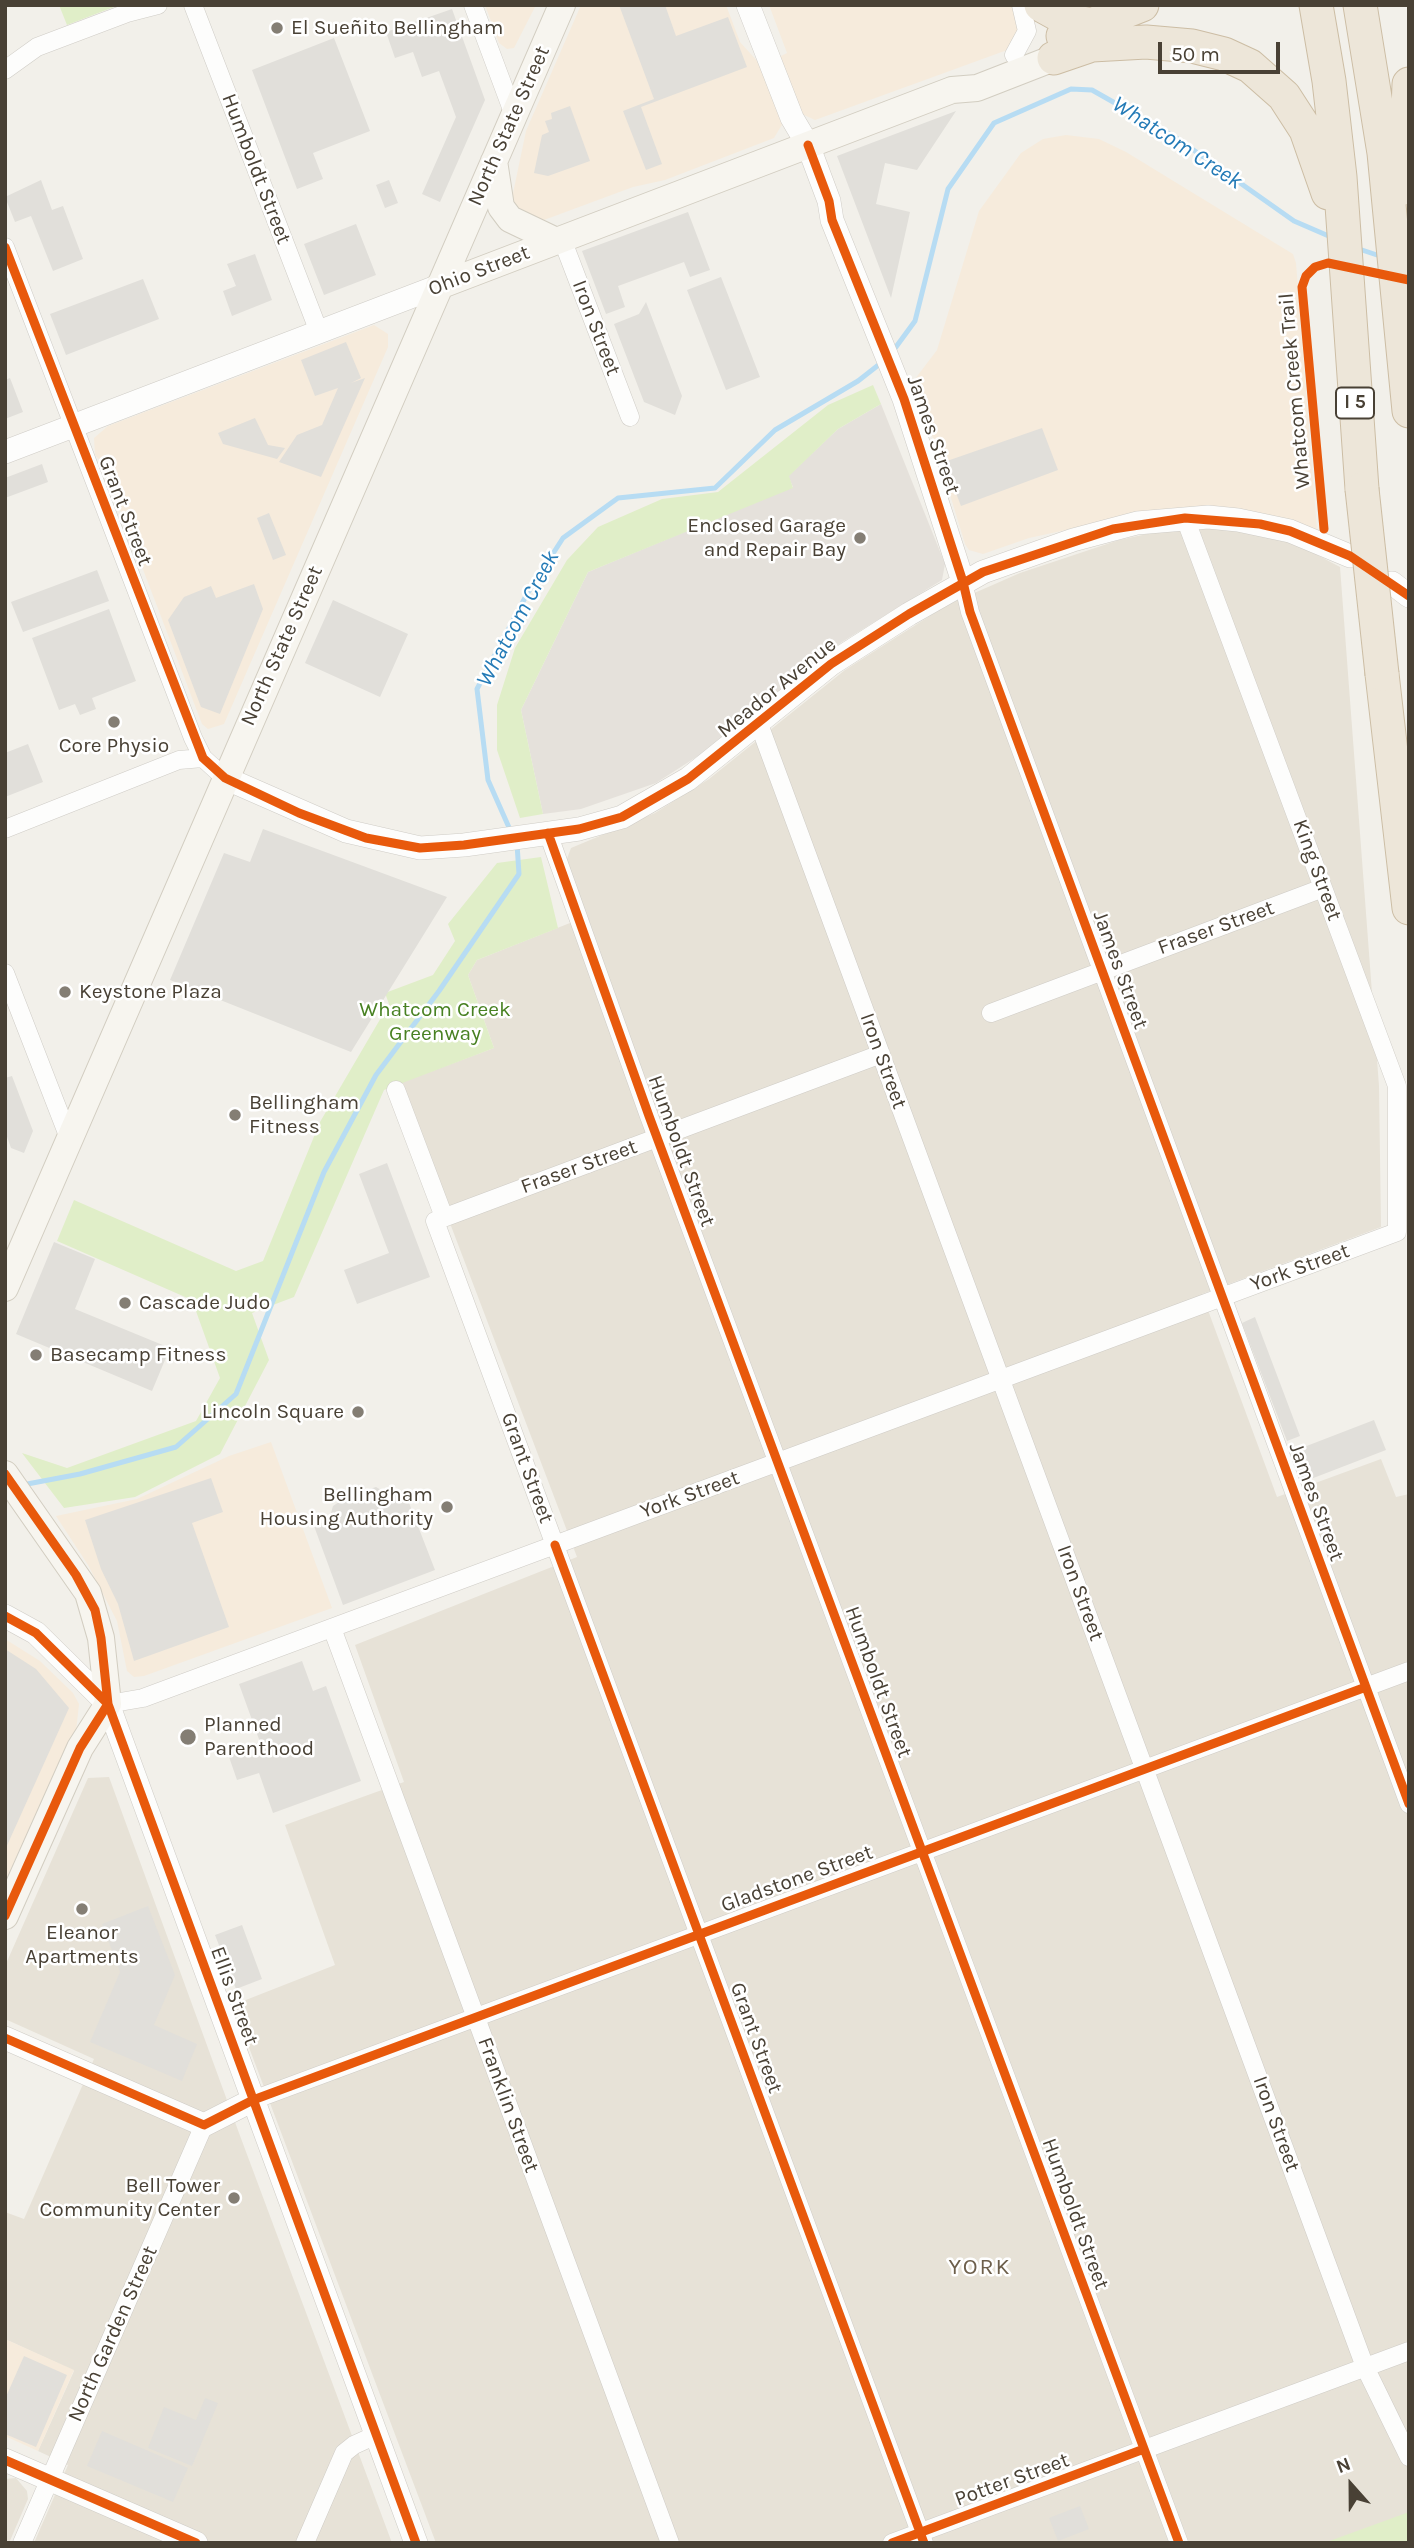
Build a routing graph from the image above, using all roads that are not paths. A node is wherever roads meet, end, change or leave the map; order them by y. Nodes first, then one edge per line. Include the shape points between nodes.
1 (158, 5) edge
2 (193, 5) edge
3 (473, 5) edge
4 (562, 5) edge
5 (748, 5) edge
6 (1021, 5) edge
7 (1041, 5) edge
8 (1142, 5) edge
9 (1316, 5) edge
10 (1360, 5) edge
11 (1093, 25) junction
12 (1051, 49) junction
13 (1014, 55) junction
14 (5, 70) edge
15 (1409, 84) edge
16 (952, 90) junction
17 (514, 115) junction
18 (808, 145) junction
19 (1395, 150) junction
20 (494, 161) junction
21 (1331, 176) junction
22 (559, 240) junction
23 (5, 247) edge
24 (439, 286) junction
25 (319, 332) junction
26 (1409, 411) edge
27 (630, 416) dead end
28 (74, 426) junction
29 (5, 452) edge
30 (1185, 517) junction
31 (1350, 556) dead end
32 (964, 582) junction
33 (759, 724) junction
34 (203, 758) junction
35 (225, 778) junction
36 (5, 829) edge
37 (548, 833) junction
38 (1324, 888) junction
39 (1409, 908) edge
40 (1102, 971) junction
41 (5, 973) edge
42 (991, 1013) dead end
43 (881, 1054) junction
44 (396, 1090) dead end
45 (69, 1138) junction
46 (657, 1138) junction
47 (440, 1219) junction
48 (1397, 1232) joint
49 (5, 1288) edge
50 (1222, 1297) junction
51 (1001, 1379) junction
52 (778, 1462) junction
53 (5, 1474) edge
54 (555, 1545) junction
55 (5, 1616) edge
56 (332, 1628) junction
57 (1409, 1671) edge
58 (1366, 1687) junction
59 (108, 1704) junction
60 (1145, 1769) junction
61 (1409, 1804) edge
62 (922, 1852) junction
63 (5, 1916) edge
64 (699, 1935) junction
65 (476, 2017) junction
66 (5, 2038) edge
67 (253, 2100) junction
68 (204, 2125) junction
69 (1409, 2351) edge
70 (1366, 2367) junction
71 (376, 2435) junction
72 (1144, 2449) junction
73 (1409, 2457) edge
74 (5, 2460) edge
75 (50, 2479) junction
76 (922, 2537) edge
77 (22, 2543) edge
78 (196, 2543) edge
79 (305, 2543) edge
80 (416, 2543) edge
81 (670, 2543) edge
82 (892, 2543) edge
83 (1179, 2543) edge

1 - 14 street via 37,47
2 - 25 street, Humboldt Street
3 - 17 street
4 - 17 main road, North State Street
5 - 18 street, James Street via 792,118
6 - 13 street via 1027,31
7 - 11 highway via 1070,21
8 - 11 highway
9 - 21 highway via 1329,81
10 - 19 highway
11 - 12 highway
12 - 13 main road, Ohio Street
12 - 16 main road, Ohio Street via 977,88
12 - 21 highway via 1146,41 1224,54 1250,66 1284,96
13 - 16 main road, Ohio Street via 971,71
15 - 19 highway
16 - 18 main road, Ohio Street
17 - 20 main road, North State Street
18 - 22 main road, Ohio Street
18 - 32 street, James Street via 832,220 904,399
19 - 26 highway via 1401,331
20 - 22 main road via 501,207 510,219
20 - 24 main road, North State Street
21 - 39 highway, I 5, bridge via 1344,249 1362,489
22 - 24 main road, Ohio Street
22 - 27 street, Iron Street
23 - 28 street, Grant Street
24 - 25 street, Ohio Street
24 - 35 main road, North State Street
25 - 28 street, Ohio Street
28 - 29 street, Ohio Street
28 - 34 street, Grant Street
30 - 31 street, Meador Avenue via 1261,524
30 - 32 street, Meador Avenue via 1137,523 1073,540
30 - 38 street, King Street
32 - 33 street, Meador Avenue via 831,664
32 - 40 street, James Street via 970,612
33 - 37 street, Meador Avenue via 688,779 622,817
33 - 43 street, Iron Street
34 - 35 street, Grant Street
34 - 36 street via 179,760
35 - 37 street, Meador Avenue via 366,838 420,848
35 - 45 main road, North State Street
37 - 46 street, Humboldt Street
38 - 40 street, Fraser Street
38 - 48 street, King Street via 1397,1086
40 - 42 street, Fraser Street
40 - 50 street, James Street
41 - 45 street
43 - 46 street, Fraser Street
43 - 51 street, Iron Street
44 - 47 street, Grant Street
45 - 49 main road, North State Street
46 - 47 street, Fraser Street
46 - 52 street, Humboldt Street
47 - 54 street, Grant Street
48 - 50 street, York Street
50 - 51 street, York Street
50 - 58 street, James Street
51 - 52 street, York Street
51 - 60 street, Iron Street
52 - 54 street, York Street
52 - 62 street, Humboldt Street
53 - 59 main road, Ellis Street via 76,1575 95,1611
54 - 56 street, York Street
54 - 64 street, Grant Street
55 - 59 street via 36,1633
56 - 59 street, York Street via 143,1698
56 - 65 street, Franklin Street
57 - 58 street, Gladstone Street
58 - 60 street, Gladstone Street
58 - 61 street, James Street
59 - 63 main road via 80,1748
59 - 67 street, Ellis Street
60 - 62 street, Gladstone Street
60 - 70 street, Iron Street
62 - 64 street, Gladstone Street
62 - 72 street, Humboldt Street
64 - 65 street, Gladstone Street
64 - 76 street, Grant Street
65 - 67 street, Gladstone Street
65 - 81 street, Franklin Street
66 - 68 street
67 - 68 street, Gladstone Street
67 - 71 street, Ellis Street
68 - 75 street, North Garden Street
69 - 70 street, Potter Street
70 - 72 street, Potter Street
70 - 73 street, Iron Street
71 - 79 street via 344,2454
71 - 80 street, Ellis Street
72 - 76 street, Potter Street
72 - 83 street, Humboldt Street
74 - 75 street
75 - 77 street, North Garden Street
75 - 78 street
76 - 82 street, Potter Street

